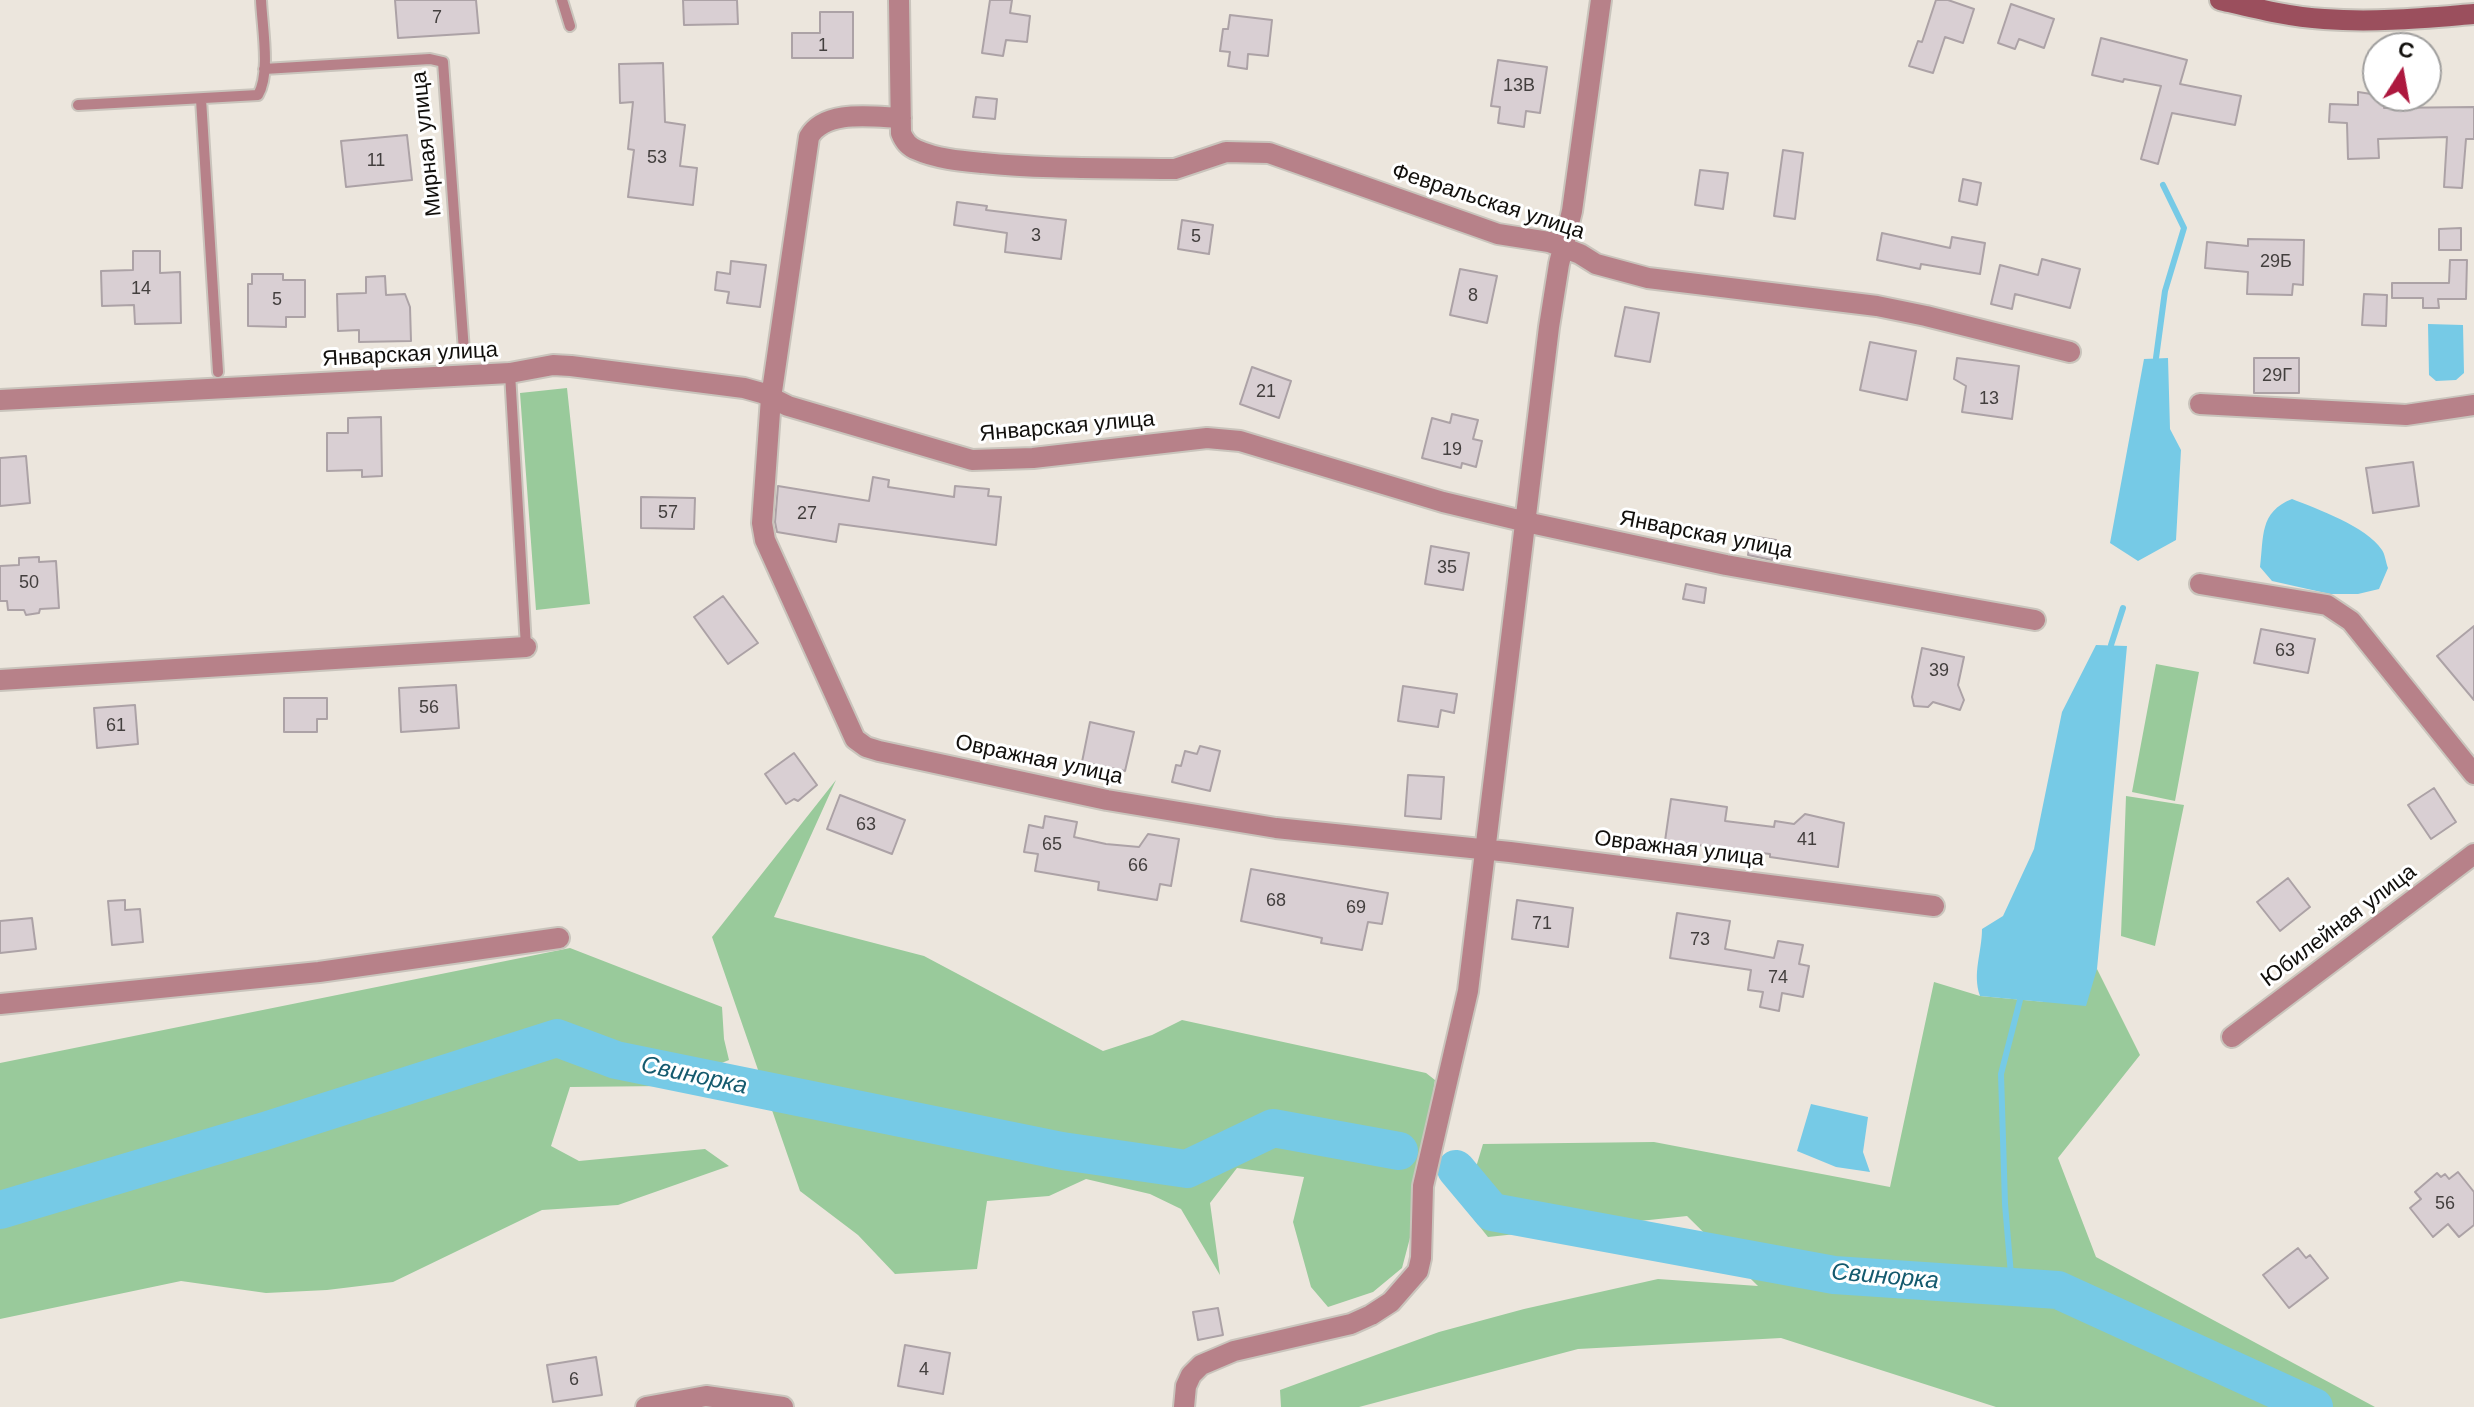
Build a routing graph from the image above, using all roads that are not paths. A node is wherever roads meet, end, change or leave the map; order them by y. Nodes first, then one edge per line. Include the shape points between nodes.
1 (261, 0) edge
2 (562, 0) edge
3 (899, 0) edge
4 (1601, 0) edge
5 (2220, 0) edge
6 (2474, 14) edge
7 (570, 26) dead end
8 (264, 69) junction
9 (201, 99) junction
10 (78, 105) dead end
11 (901, 125) junction
12 (1564, 247) junction
13 (464, 351) dead end
14 (2070, 352) dead end
15 (218, 372) dead end
16 (510, 373) junction
17 (771, 398) junction
18 (0, 400) edge
19 (2200, 404) dead end
20 (2474, 405) edge
21 (1525, 522) junction
22 (2200, 584) dead end
23 (2035, 620) dead end
24 (526, 647) joint
25 (0, 680) edge
26 (2474, 774) edge
27 (1484, 850) junction
28 (2474, 854) edge
29 (1934, 906) dead end
30 (559, 938) dead end
31 (0, 1004) edge
32 (2232, 1037) dead end
33 (1178, 1405) edge
34 (646, 1407) edge
35 (783, 1407) edge

1 - 8 lane
2 - 7 lane
3 - 11 street
4 - 12 street
5 - 6 main road via 2330,20
8 - 9 lane via 258,95
8 - 13 lane, Мирная улица via 443,62
9 - 10 lane
9 - 15 lane
11 - 12 street, Февральская улица via 904,140 925,153 1019,167 1175,169 1226,152 1269,153 1498,234
11 - 17 street, Овражная улица via 840,118 820,124 809,137
12 - 14 street, Февральская улица via 1596,264 1648,278 1877,306
12 - 21 street
16 - 17 street, Январская улица via 571,366 744,388
16 - 18 street, Январская улица
16 - 24 lane
17 - 21 street, Январская улица via 972,460 1231,440
17 - 27 street, Овражная улица via 765,540 845,719 866,747 1154,808 1276,828
19 - 20 street via 2406,415
21 - 23 street, Январская улица via 1726,565
21 - 27 street
22 - 26 street via 2336,609
24 - 25 street
27 - 29 street, Овражная улица
27 - 33 street via 1464,1011 1423,1186 1418,1271 1391,1302 1351,1324 1215,1357 1191,1375
28 - 32 street, Юбилейная улица
30 - 31 street via 319,972
34 - 35 street via 706,1396

